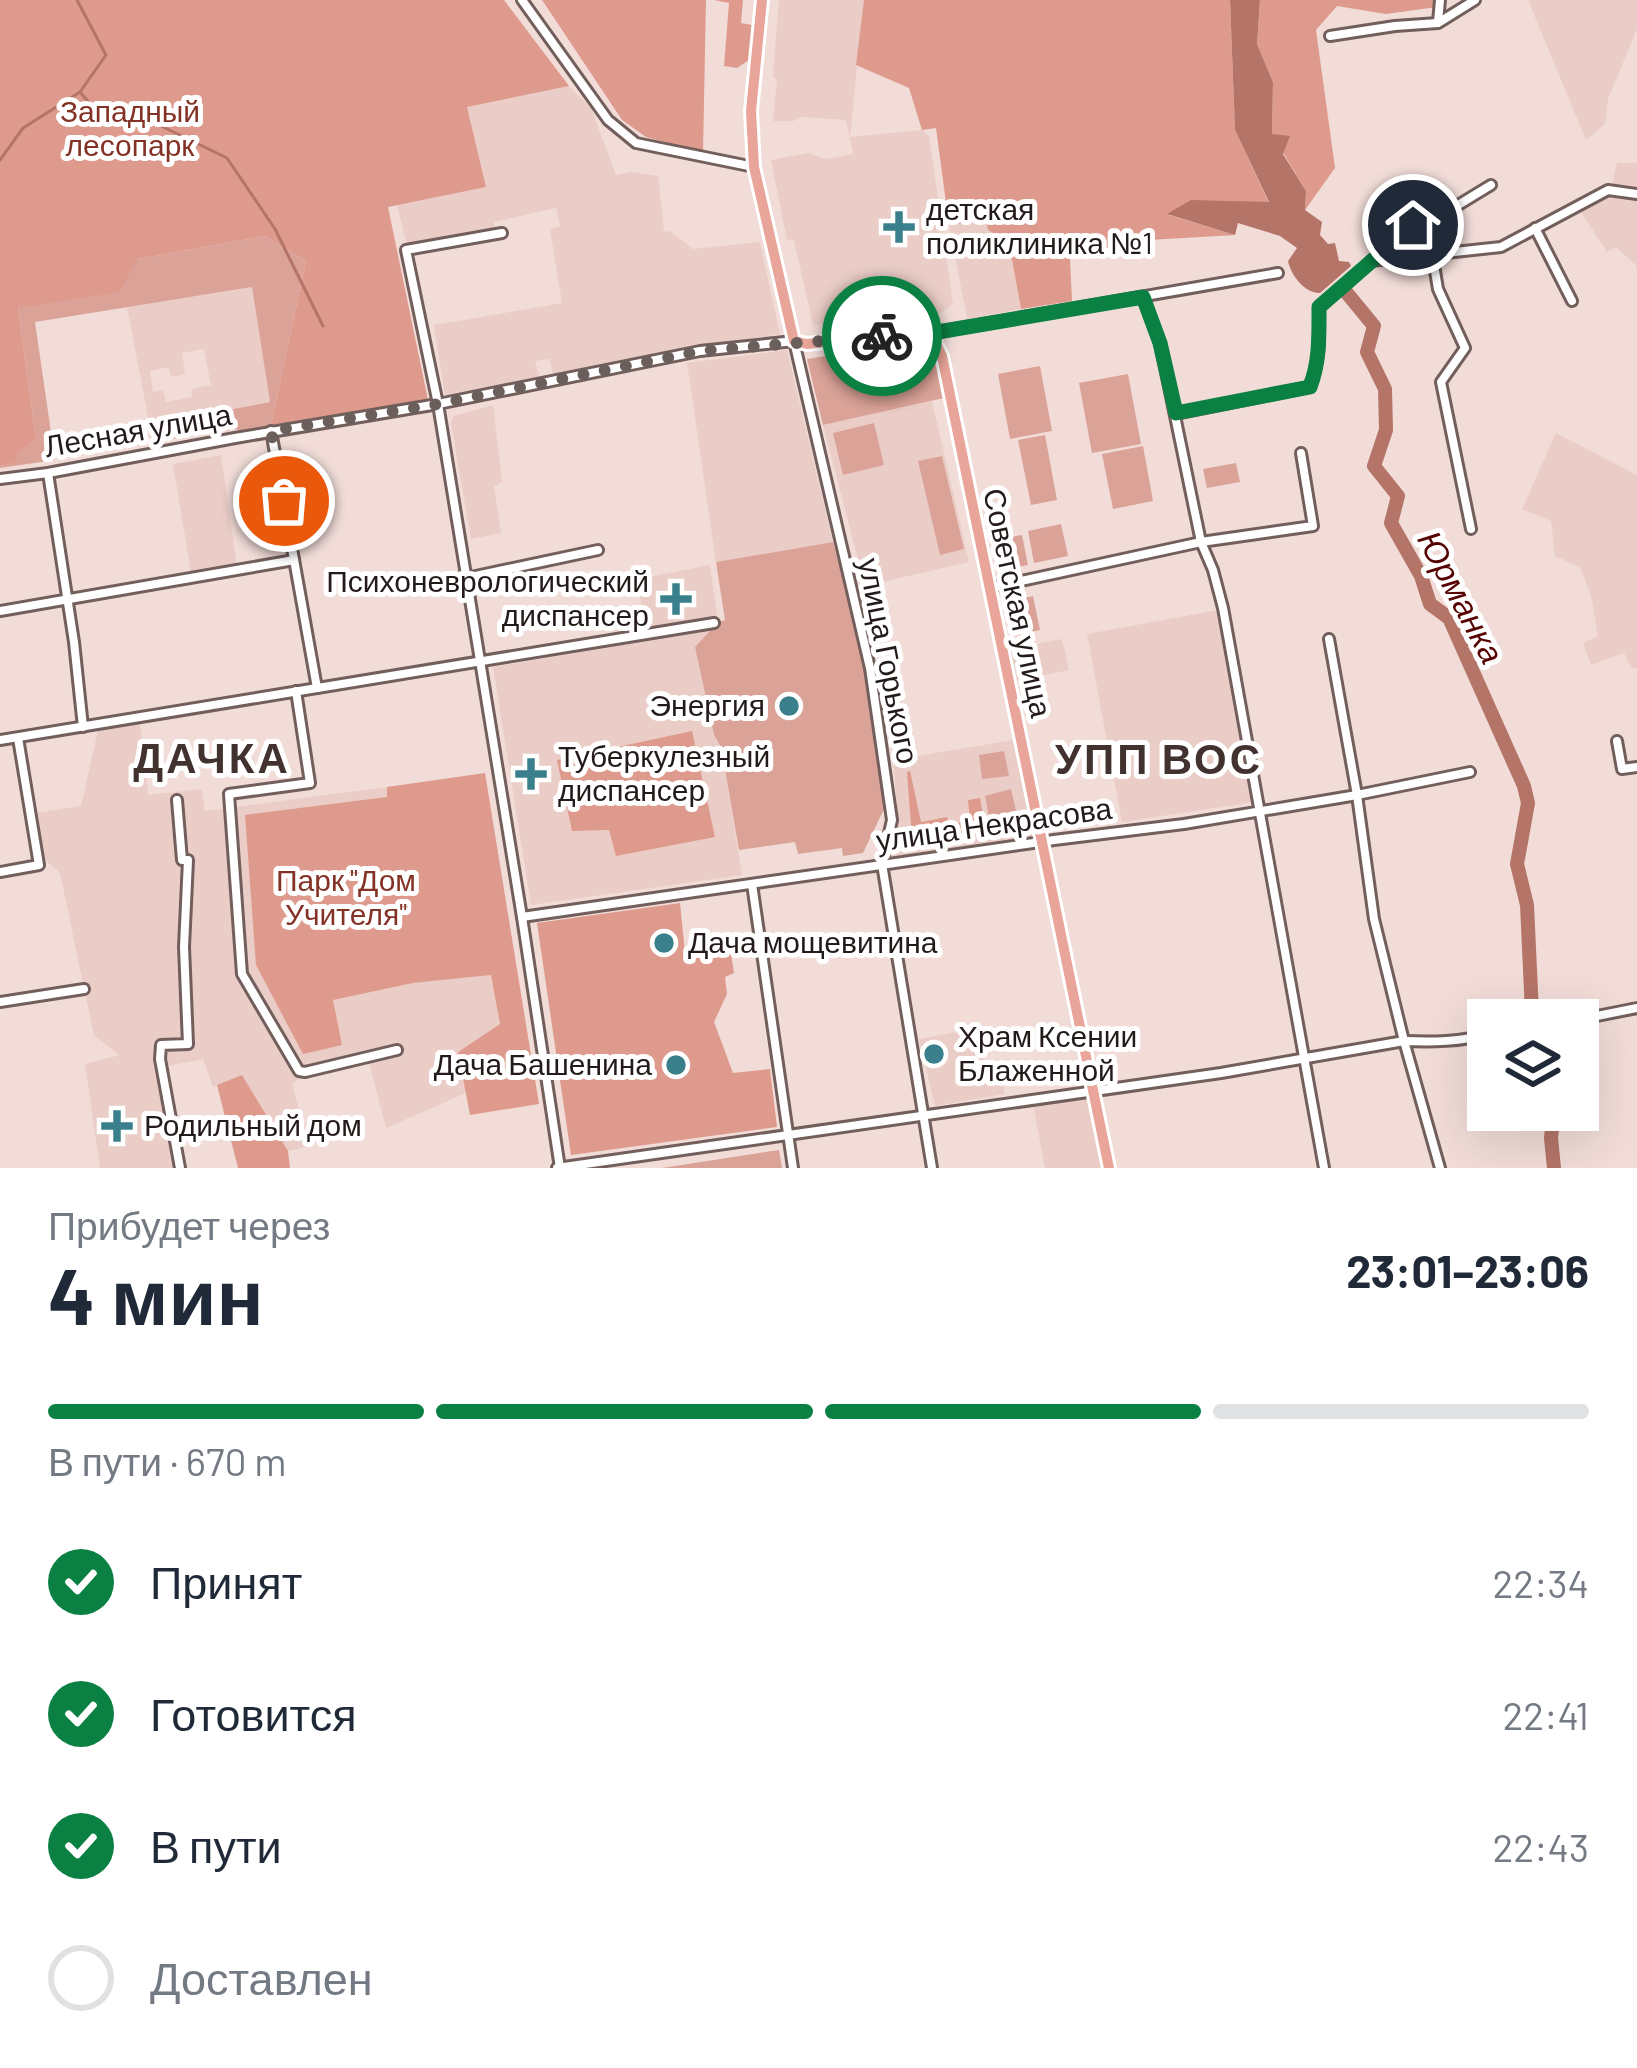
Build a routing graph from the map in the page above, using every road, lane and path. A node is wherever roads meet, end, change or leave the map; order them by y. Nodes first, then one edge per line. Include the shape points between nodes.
1 (522, 0) edge
2 (762, 0) edge
3 (1440, 0) edge
4 (1474, 0) edge
5 (1438, 23) junction
6 (1330, 36) dead end
7 (754, 167) junction
8 (1491, 185) dead end
9 (1637, 194) edge
10 (1535, 228) junction
11 (502, 233) dead end
12 (1432, 253) junction
13 (1370, 261) junction
14 (1278, 273) dead end
15 (1143, 297) junction
16 (1572, 301) dead end
17 (926, 334) junction
18 (794, 341) junction
19 (438, 404) junction
20 (1176, 413) junction
21 (271, 431) junction
22 (1301, 453) dead end
23 (48, 473) junction
24 (0, 479) edge
25 (1471, 529) dead end
26 (1202, 542) junction
27 (598, 550) dead end
28 (294, 560) junction
29 (466, 578) junction
30 (989, 588) junction
31 (68, 599) junction
32 (0, 611) edge
33 (714, 623) dead end
34 (1329, 639) dead end
35 (480, 661) junction
36 (316, 688) junction
37 (296, 691) junction
38 (83, 727) junction
39 (17, 737) junction
40 (0, 740) edge
41 (1617, 741) dead end
42 (1637, 766) edge
43 (1470, 772) dead end
44 (1357, 795) junction
45 (177, 800) dead end
46 (1259, 812) junction
47 (1042, 842) junction
48 (882, 864) junction
49 (0, 872) edge
50 (752, 884) junction
51 (522, 917) junction
52 (84, 989) dead end
53 (0, 1002) edge
54 (1637, 1008) edge
55 (1599, 1016) edge
56 (1467, 1038) edge
57 (1404, 1041) junction
58 (397, 1050) dead end
59 (1305, 1059) junction
60 (1093, 1090) junction
61 (922, 1117) junction
62 (789, 1136) junction
63 (180, 1168) edge
64 (559, 1168) edge
65 (793, 1168) edge
66 (932, 1168) edge
67 (1109, 1168) edge
68 (1324, 1168) edge
69 (1440, 1168) edge

1 - 7 street via 608,120 635,143
2 - 7 main road, улица Горького
3 - 5 street
4 - 5 street
5 - 6 street
7 - 18 main road, улица Горького
8 - 13 street via 1413,225
9 - 10 street via 1608,190
10 - 12 street via 1501,247
10 - 16 street
11 - 19 street via 406,250
12 - 13 street
12 - 25 street via 1438,289 1465,348 1441,382
13 - 20 street via 1319,307 1310,387
14 - 15 street, Лесная улица
15 - 17 street, Лесная улица
15 - 20 street
17 - 18 main road, Лесная улица
17 - 30 main road, Советская улица via 942,356
18 - 19 street, Лесная улица via 700,351
18 - 48 street, улица Горького via 870,668 892,820
19 - 21 street, Лесная улица
19 - 29 street
20 - 26 street
21 - 23 street, Лесная улица
21 - 28 street
22 - 26 street via 1313,526
23 - 24 street, Лесная улица
23 - 31 street
26 - 30 street
26 - 46 street
27 - 29 street
28 - 31 street
28 - 36 street
29 - 35 street
30 - 47 main road, Советская улица
31 - 32 street
31 - 38 street
33 - 35 street
34 - 44 street
35 - 36 street
35 - 51 street
36 - 37 street
37 - 38 street
37 - 58 street via 310,784 229,794 242,974 298,1071
38 - 39 street
39 - 40 street
39 - 49 street via 39,865
41 - 42 street via 1622,769
43 - 44 street, улица Некрасова
44 - 46 street, улица Некрасова
44 - 57 street via 1374,920
45 - 63 street via 188,860 188,1044 161,1045 160,1059
46 - 47 street, улица Некрасова
46 - 59 street
47 - 48 street, улица Некрасова
47 - 60 main road, Советская улица
48 - 50 street, улица Некрасова
48 - 61 street, улица Горького
50 - 51 street, улица Некрасова
50 - 62 street
51 - 64 street
52 - 53 street
54 - 55 street
56 - 57 street
57 - 59 street
57 - 69 street
59 - 60 street
59 - 68 street
60 - 61 street
60 - 67 main road, Советская улица
61 - 62 street
61 - 66 street, улица Горького
62 - 64 street
62 - 65 street

